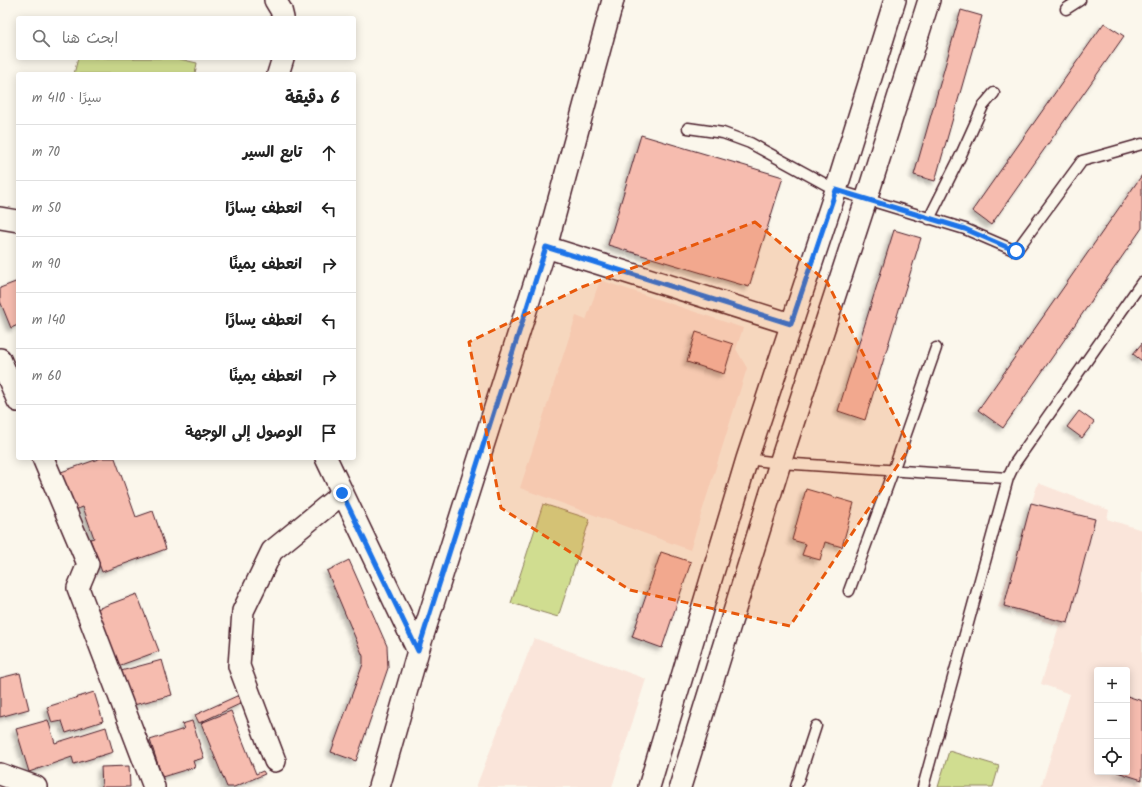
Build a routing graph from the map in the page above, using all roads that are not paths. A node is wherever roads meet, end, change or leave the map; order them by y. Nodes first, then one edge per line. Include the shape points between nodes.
1 (275, 0) edge
2 (614, 0) edge
3 (895, 0) edge
4 (929, 0) edge
5 (1080, 0) edge
6 (1066, 9) dead end
7 (282, 16) edge
8 (282, 60) edge
9 (278, 72) edge
10 (994, 93) dead end
11 (864, 98) junction
12 (896, 104) junction
13 (688, 128) dead end
14 (1142, 144) edge
15 (836, 190) junction
16 (866, 200) junction
17 (0, 218) edge
18 (929, 219) junction
19 (16, 221) edge
20 (546, 247) junction
21 (1142, 282) edge
22 (791, 324) junction
23 (936, 348) dead end
24 (0, 359) edge
25 (16, 396) edge
26 (747, 459) junction
27 (44, 460) edge
28 (327, 460) edge
29 (780, 463) junction
30 (893, 471) junction
31 (1008, 478) junction
32 (342, 493) junction
33 (849, 591) dead end
34 (418, 651) junction
35 (816, 726) dead end
36 (275, 761) dead end
37 (0, 774) edge
38 (36, 787) edge
39 (154, 787) edge
40 (379, 787) edge
41 (649, 787) edge
42 (680, 787) edge
43 (796, 787) edge
44 (923, 787) edge

1 - 7 street
2 - 20 street
3 - 11 street
4 - 12 street
5 - 6 lane
8 - 9 street
10 - 18 lane via 983,106
11 - 12 street
11 - 15 street
12 - 16 street
13 - 15 lane via 723,133 750,143
14 - 18 lane via 1082,161 1016,251 965,229
15 - 16 lane
15 - 22 street
16 - 18 lane
16 - 29 street
17 - 19 street
20 - 22 street
20 - 34 street
21 - 31 lane via 1015,463
22 - 26 street
23 - 30 lane
24 - 25 street
26 - 29 lane
26 - 41 street
27 - 39 street via 88,564 78,588
28 - 32 street
29 - 30 lane
29 - 42 street
30 - 31 lane
30 - 33 lane
31 - 44 lane
32 - 34 street
32 - 36 street via 272,551 243,610 239,666
34 - 40 street
35 - 43 lane
37 - 38 street

